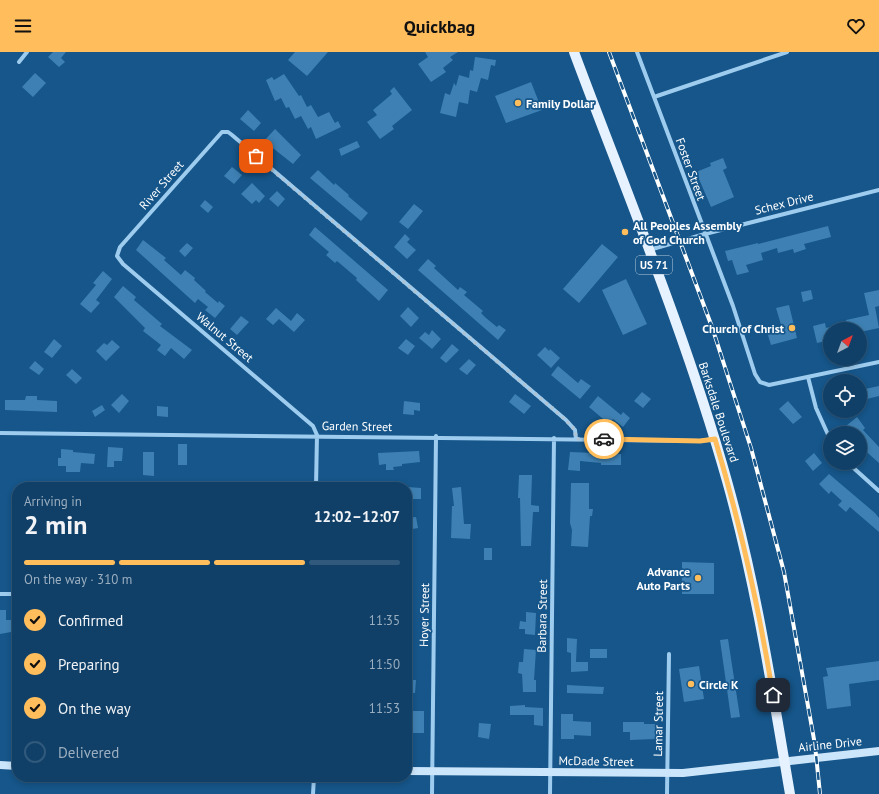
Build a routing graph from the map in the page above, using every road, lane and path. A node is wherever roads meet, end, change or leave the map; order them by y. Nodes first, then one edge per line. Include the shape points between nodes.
1 (27, 52) edge
2 (574, 52) edge
3 (637, 52) edge
4 (787, 52) edge
5 (19, 62) dead end
6 (654, 97) junction
7 (879, 190) edge
8 (705, 234) junction
9 (649, 250) junction
10 (117, 256) joint
11 (879, 362) edge
12 (808, 377) junction
13 (824, 426) edge
14 (0, 433) edge
15 (317, 435) junction
16 (436, 436) junction
17 (554, 438) junction
18 (576, 439) junction
19 (715, 439) junction
20 (856, 470) edge
21 (316, 482) edge
22 (879, 491) edge
23 (0, 594) edge
24 (12, 594) edge
25 (669, 654) dead end
26 (879, 751) edge
27 (785, 762) junction
28 (0, 765) edge
29 (12, 766) edge
30 (412, 770) edge
31 (432, 771) junction
32 (551, 772) junction
33 (667, 774) junction
34 (314, 782) edge
35 (313, 794) edge
36 (432, 794) edge
37 (550, 794) edge
38 (667, 794) edge
39 (790, 794) edge

1 - 5 street
2 - 9 main road, Barksdale Boulevard / US 71
3 - 6 street, Foster Street
4 - 6 street
6 - 8 street, Foster Street
7 - 8 street, Schex Drive
8 - 9 street, Schex Drive
8 - 12 street, Foster Street via 760,382 769,385
9 - 19 main road, Barksdale Boulevard / US 71
10 - 15 street, Walnut Street via 123,264 309,422
10 - 18 street, River Street via 125,241 217,137 225,132 232,135 566,420 575,430
11 - 12 street
12 - 13 street
14 - 15 street, Garden Street
15 - 16 street, Garden Street
15 - 21 street
16 - 17 street, Garden Street
16 - 31 street, Hoyer Street
17 - 18 street, Garden Street
17 - 32 street, Barbara Street
18 - 19 street, Garden Street
19 - 27 main road, Barksdale Boulevard / US 71 via 738,521 754,592
20 - 22 street
23 - 24 street
25 - 33 street, Lamar Street
26 - 27 street, Airline Drive
27 - 33 street, McDade Street
27 - 39 main road, Barksdale Boulevard / US 71
28 - 29 street
30 - 31 street, McDade Street
31 - 32 street, McDade Street
31 - 36 street, Hoyer Street
32 - 33 street, McDade Street
32 - 37 street, Barbara Street
33 - 38 street, Lamar Street
34 - 35 street

